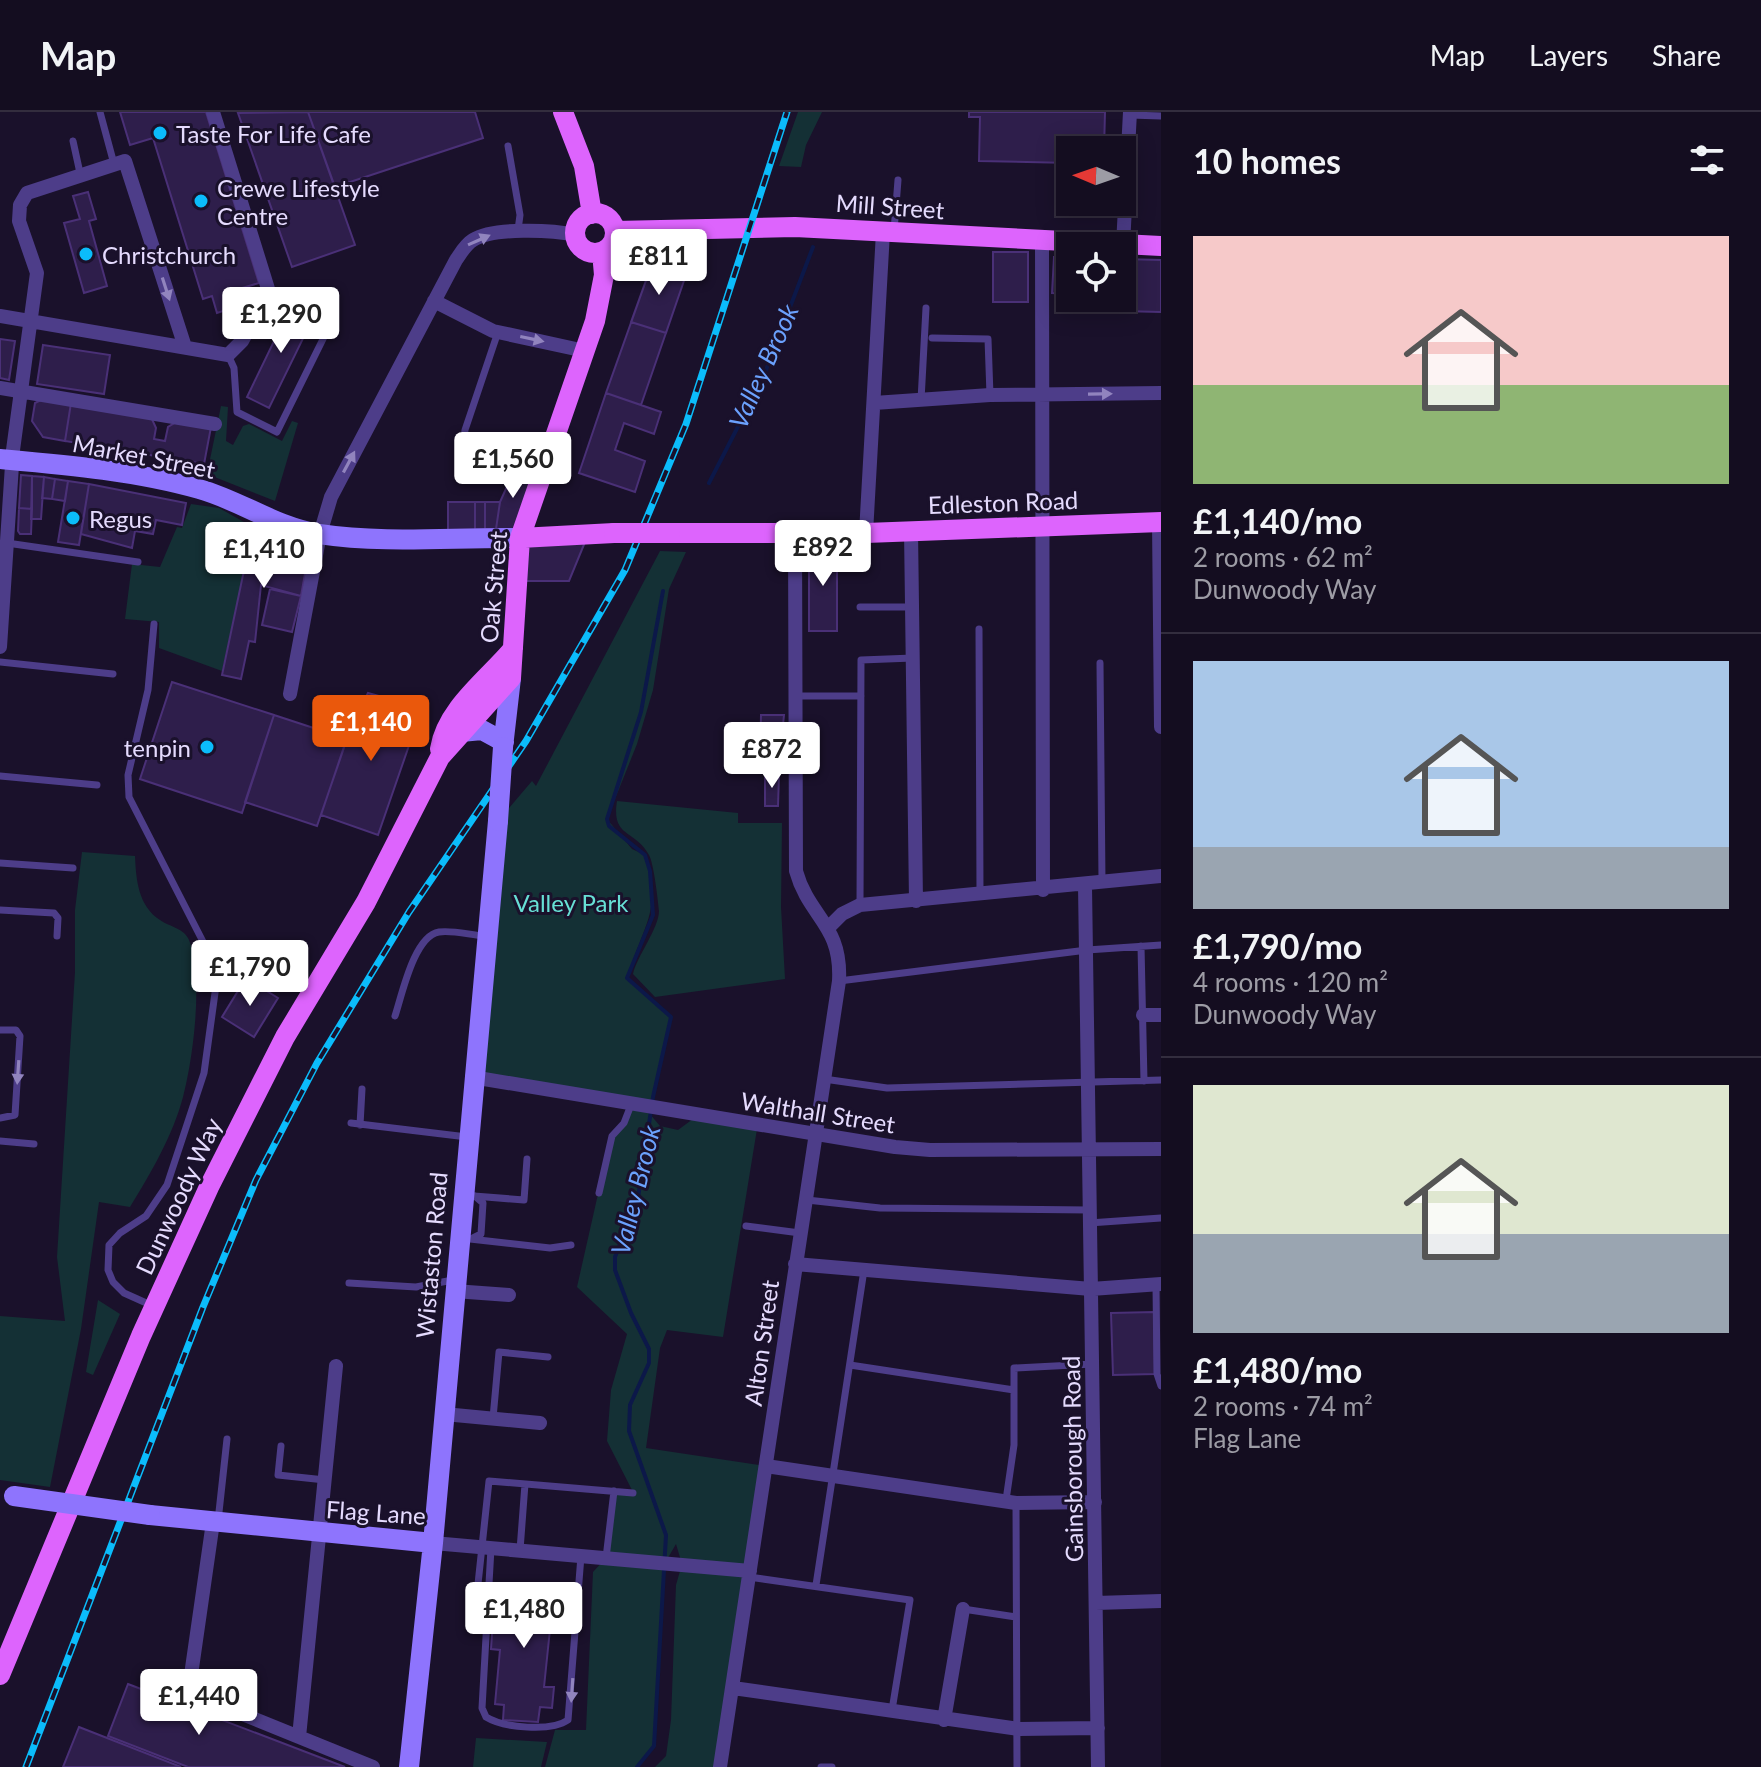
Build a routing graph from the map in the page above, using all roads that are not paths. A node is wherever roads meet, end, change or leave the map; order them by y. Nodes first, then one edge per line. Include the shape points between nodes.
1 (100, 112) edge
2 (213, 112) edge
3 (563, 112) edge
4 (1130, 114) edge
5 (1161, 116) edge
6 (73, 141) dead end
7 (508, 146) dead end
8 (120, 162) junction
9 (80, 173) junction
10 (898, 180) dead end
11 (592, 214) junction
12 (615, 231) junction
13 (518, 232) junction
14 (889, 232) junction
15 (1124, 232) edge
16 (575, 235) junction
17 (1042, 241) junction
18 (1056, 242) edge
19 (1136, 245) edge
20 (1161, 246) edge
21 (602, 252) junction
22 (434, 301) junction
23 (926, 308) dead end
24 (0, 316) edge
25 (30, 321) junction
26 (498, 332) junction
27 (324, 337) dead end
28 (932, 338) dead end
29 (185, 347) junction
30 (585, 351) junction
31 (228, 355) junction
32 (0, 388) edge
33 (21, 391) junction
34 (1161, 393) edge
35 (990, 395) junction
36 (1040, 396) junction
37 (921, 400) junction
38 (874, 403) junction
39 (215, 424) dead end
40 (7, 459) edge
41 (545, 465) junction
42 (1160, 522) edge
43 (1041, 526) junction
44 (911, 531) junction
45 (795, 533) junction
46 (866, 533) junction
47 (320, 534) junction
48 (520, 538) junction
49 (7, 543) junction
50 (138, 562) dead end
51 (3, 576) edge
52 (860, 607) dead end
53 (912, 607) junction
54 (154, 624) dead end
55 (979, 629) dead end
56 (0, 647) edge
57 (513, 649) junction
58 (913, 658) junction
59 (0, 662) edge
60 (1100, 663) dead end
61 (113, 674) dead end
62 (511, 678) junction
63 (290, 694) dead end
64 (796, 696) junction
65 (861, 696) junction
66 (1161, 727) edge
67 (461, 732) junction
68 (503, 744) junction
69 (440, 757) junction
70 (0, 776) edge
71 (97, 785) dead end
72 (0, 863) edge
73 (73, 868) dead end
74 (1161, 876) edge
75 (1102, 885) junction
76 (1085, 886) junction
77 (1043, 890) junction
78 (980, 895) junction
79 (916, 901) junction
80 (860, 905) junction
81 (0, 910) edge
82 (829, 927) junction
83 (57, 936) dead end
84 (487, 936) junction
85 (1161, 945) edge
86 (1141, 946) junction
87 (1087, 950) junction
88 (218, 971) junction
89 (272, 977) dead end
90 (839, 981) junction
91 (1143, 1015) junction
92 (1161, 1015) edge
93 (395, 1016) dead end
94 (0, 1030) edge
95 (472, 1077) junction
96 (823, 1079) junction
97 (1161, 1080) edge
98 (1144, 1081) junction
99 (1088, 1084) junction
100 (362, 1089) dead end
101 (638, 1106) junction
102 (0, 1118) edge
103 (814, 1134) junction
104 (467, 1137) junction
105 (0, 1141) edge
106 (34, 1144) dead end
107 (1161, 1149) edge
108 (1088, 1150) junction
109 (527, 1159) dead end
110 (599, 1193) dead end
111 (468, 1195) junction
112 (805, 1200) junction
113 (1089, 1216) junction
114 (1161, 1218) edge
115 (746, 1226) dead end
116 (800, 1233) junction
117 (464, 1238) junction
118 (571, 1245) dead end
119 (795, 1264) junction
120 (864, 1270) junction
121 (349, 1283) dead end
122 (1158, 1284) edge
123 (455, 1285) junction
124 (1091, 1289) junction
125 (509, 1295) dead end
126 (155, 1306) junction
127 (548, 1357) dead end
128 (1093, 1364) junction
129 (850, 1365) junction
130 (336, 1366) dead end
131 (1159, 1369) edge
132 (1161, 1386) edge
133 (1014, 1390) junction
134 (444, 1414) junction
135 (493, 1418) junction
136 (540, 1423) dead end
137 (227, 1439) dead end
138 (281, 1446) dead end
139 (766, 1466) junction
140 (833, 1476) junction
141 (325, 1480) junction
142 (525, 1484) junction
143 (614, 1491) junction
144 (633, 1493) dead end
145 (7, 1495) edge
146 (1095, 1502) junction
147 (1011, 1503) junction
148 (215, 1522) junction
149 (319, 1534) junction
150 (433, 1543) junction
151 (486, 1547) junction
152 (520, 1550) junction
153 (581, 1556) junction
154 (606, 1558) junction
155 (750, 1574) junction
156 (816, 1585) junction
157 (1161, 1601) edge
158 (1096, 1603) junction
159 (963, 1609) joint
160 (475, 1612) dead end
161 (1016, 1617) junction
162 (0, 1675) edge
163 (733, 1688) junction
164 (891, 1712) junction
165 (944, 1720) junction
166 (1098, 1728) junction
167 (1019, 1729) junction
168 (299, 1737) junction
169 (373, 1767) edge
170 (409, 1767) edge
171 (720, 1767) edge
172 (821, 1767) edge
173 (832, 1767) edge
174 (1017, 1767) edge
175 (1098, 1767) edge

1 - 8 lane
2 - 31 street via 269,292 242,341
3 - 11 main road via 584,166
4 - 5 lane
4 - 15 street
6 - 9 lane
7 - 13 lane
8 - 9 street
8 -> 29 street
9 - 25 street via 34,188 20,205 19,221 37,273
10 - 14 lane
11 - 12 main road via 606,217
11 - 16 main road via 580,221
12 - 14 main road, Mill Street via 795,227
12 - 21 main road
13 - 16 street
22 -> 13 street via 469,243
14 - 17 main road, Mill Street
14 - 38 street
16 - 21 main road via 587,251
17 - 18 main road, Mill Street
17 - 36 street
19 - 20 main road, Mill Street
21 - 30 main road, Oak Street via 604,275
22 - 26 street
47 -> 22 street via 331,497
23 - 37 lane
24 - 25 street
25 - 29 street
25 - 33 street
26 -> 30 street
26 - 41 lane via 463,450
27 - 31 lane via 277,432 237,412
28 - 35 lane via 988,339
29 - 31 street
30 - 41 main road, Oak Street
32 - 33 street
33 - 39 street
33 - 40 street
36 -> 34 street
35 - 36 street
35 - 37 street
36 - 43 street
37 - 38 street
38 - 46 street
40 - 47 street, Market Street via 201,490 267,520
40 - 49 street
41 - 48 main road, Oak Street
42 - 43 main road, Edleston Road
42 - 66 street
43 - 44 main road, Edleston Road
43 - 77 street
44 - 46 main road, Edleston Road
44 - 53 street
45 - 46 main road, Edleston Road
45 - 48 main road, Edleston Road, bridge
45 - 64 street
47 - 48 street, Edleston Road via 394,541
47 - 63 street
48 - 57 main road, Oak Street
49 - 50 lane
49 - 51 street
51 - 56 street
52 - 53 lane
53 - 58 street
54 - 88 lane via 148,690 128,775 129,797
55 - 78 lane
57 - 62 main road, Oak Street
57 - 69 main road, Dunwoody Way via 449,724
58 - 65 lane via 861,660
58 - 79 street
59 - 61 lane
60 - 75 lane
62 - 67 main road, Dunwoody Way
62 - 68 street, Oak Street
64 - 65 lane
64 - 82 street via 796,871 801,889
65 - 80 lane
67 - 68 street via 482,730
67 - 69 main road, Dunwoody Way
68 - 84 street, Wistaston Road, bridge
69 - 126 main road, Dunwoody Way via 366,902 285,1037
70 - 71 lane
72 - 73 lane
74 - 75 street
75 - 76 street
76 - 77 street
76 - 87 street, Gainsborough Road
77 - 78 street
78 - 79 street
79 - 80 street
80 - 82 street
81 - 83 lane via 54,913
82 - 90 street, Alton Street via 840,956
84 - 93 lane via 437,932 428,938 414,957
84 - 95 street, Wistaston Road
85 - 86 lane
86 - 87 lane
86 - 91 lane
87 - 90 lane
87 - 99 street, Gainsborough Road
88 - 89 lane
88 - 126 lane via 204,1073 167,1185 146,1216 109,1245 113,1282 124,1293
90 - 96 street, Alton Street
91 - 92 street
91 - 98 lane
94 -> 102 lane via 16,1030 20,1036 15,1115
95 - 101 street, Walthall Street
95 - 104 street, Wistaston Road
96 - 99 lane via 887,1088
96 - 103 street, Alton Street
97 - 98 lane
98 - 99 lane
99 - 108 street, Gainsborough Road
100 - 104 lane via 355,1124
101 - 103 street, Walthall Street
101 - 110 lane via 612,1136
103 - 108 street, Walthall Street via 930,1150
103 - 112 street, Alton Street
104 - 111 street, Wistaston Road
105 - 106 lane
107 - 108 street, Walthall Street
108 - 113 street, Gainsborough Road
109 - 111 lane via 524,1200
111 - 117 street, Wistaston Road
112 - 113 lane
112 - 116 street, Alton Street
113 - 114 lane
113 - 124 street, Gainsborough Road
115 - 116 lane
116 - 119 street, Alton Street
117 - 118 lane via 550,1248
117 - 123 street, Wistaston Road
119 - 120 street
119 - 139 street, Alton Street
120 - 124 street
120 - 129 lane
121 - 123 lane via 416,1287 439,1280
122 - 124 street
122 - 131 lane
123 - 125 street
123 - 134 street, Wistaston Road
124 - 128 street, Gainsborough Road
126 - 162 main road, Dunwoody Way
127 - 135 lane via 499,1352
128 - 133 lane via 1014,1368
128 - 146 street, Gainsborough Road
129 - 133 lane
129 - 140 lane
130 - 141 street
131 - 132 lane
133 - 147 lane
134 - 135 street
134 - 150 street, Wistaston Road
135 - 136 street
137 - 148 lane
138 - 141 lane via 278,1475
139 - 140 street
139 - 155 street, Alton Street
140 - 147 street
140 - 156 lane
141 - 149 street
142 - 143 lane
142 - 151 lane via 489,1481
142 - 152 lane
143 - 144 lane
143 - 154 lane
145 - 148 street, Flag Lane, bridge
146 - 147 street
146 - 158 street, Gainsborough Road
147 - 161 lane
148 - 149 street, Flag Lane
148 - 168 street via 191,1688 199,1697
149 - 150 street, Flag Lane
149 - 168 street
150 - 151 street, Flag Lane
150 - 170 street, Wistaston Road
151 - 152 street, Flag Lane
153 -> 151 lane via 568,1720 554,1727 497,1723 482,1708
151 - 160 lane
152 - 153 street, Flag Lane
153 - 154 street, Flag Lane
154 - 155 street, Flag Lane
155 - 156 lane
155 - 163 street, Alton Street
156 - 164 lane via 910,1600
157 - 158 street
158 - 166 street, Gainsborough Road
159 - 161 lane
159 - 165 street
161 - 167 lane
163 - 164 street
163 - 171 street, Alton Street
164 - 165 street
165 - 167 street
166 - 167 street
166 - 175 street, Gainsborough Road
167 - 174 lane
168 - 169 street
172 - 173 lane

